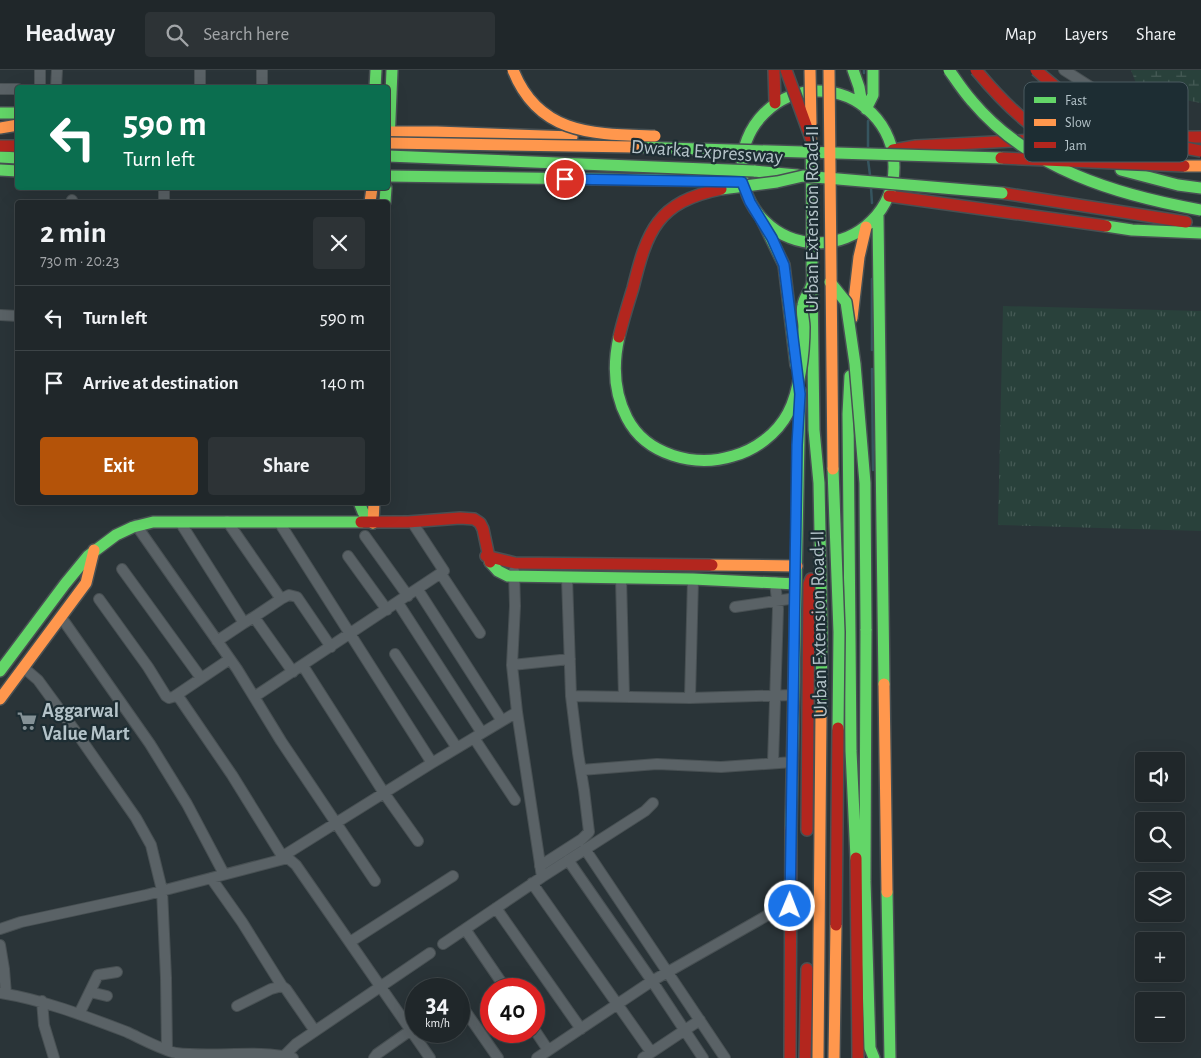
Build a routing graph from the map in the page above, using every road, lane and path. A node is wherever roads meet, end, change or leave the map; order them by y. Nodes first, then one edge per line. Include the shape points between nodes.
1 (40, 70) edge
2 (56, 70) edge
3 (200, 70) edge
4 (262, 70) edge
5 (376, 70) edge
6 (392, 70) edge
7 (513, 70) edge
8 (774, 70) edge
9 (786, 70) edge
10 (791, 70) edge
11 (810, 70) edge
12 (829, 70) edge
13 (853, 70) edge
14 (873, 70) edge
15 (949, 70) edge
16 (976, 70) edge
17 (1036, 70) edge
18 (1064, 70) edge
19 (1048, 82) edge
20 (1083, 82) edge
21 (40, 85) edge
22 (56, 85) edge
23 (200, 85) edge
24 (262, 85) edge
25 (375, 85) edge
26 (1, 87) edge
27 (15, 89) edge
28 (786, 97) junction
29 (390, 103) edge
30 (775, 104) junction
31 (864, 106) junction
32 (0, 113) edge
33 (15, 113) edge
34 (1024, 120) edge
35 (15, 126) edge
36 (0, 128) edge
37 (0, 134) edge
38 (15, 134) edge
39 (390, 136) edge
40 (390, 136) edge
41 (1188, 137) edge
42 (1201, 137) edge
43 (811, 139) junction
44 (1024, 141) edge
45 (745, 144) junction
46 (0, 146) edge
47 (15, 146) edge
48 (1024, 147) edge
49 (691, 148) junction
50 (1188, 149) edge
51 (893, 150) junction
52 (1201, 151) edge
53 (390, 156) edge
54 (0, 157) edge
55 (15, 158) edge
56 (1024, 160) edge
57 (1048, 162) edge
58 (1088, 162) edge
59 (1099, 162) edge
60 (1201, 166) edge
61 (0, 170) edge
62 (15, 171) edge
63 (390, 176) edge
64 (803, 176) junction
65 (742, 182) junction
66 (1201, 188) edge
67 (890, 196) junction
68 (1201, 210) edge
69 (878, 216) junction
70 (762, 220) junction
71 (1201, 224) edge
72 (866, 227) junction
73 (1201, 233) edge
74 (830, 282) junction
75 (812, 284) junction
76 (0, 316) edge
77 (15, 316) edge
78 (360, 505) edge
79 (374, 505) edge
80 (227, 521) junction
81 (180, 522) junction
82 (279, 522) junction
83 (412, 522) junction
84 (373, 523) junction
85 (136, 525) junction
86 (365, 536) dead end
87 (94, 550) junction
88 (820, 554) junction
89 (348, 556) dead end
90 (486, 556) junction
91 (513, 563) junction
92 (797, 566) junction
93 (122, 569) dead end
94 (441, 574) junction
95 (515, 577) junction
96 (568, 578) junction
97 (621, 578) junction
98 (693, 579) junction
99 (775, 582) junction
100 (796, 584) junction
101 (418, 590) junction
102 (408, 596) junction
103 (796, 598) junction
104 (99, 599) dead end
105 (281, 600) junction
106 (778, 601) junction
107 (398, 603) junction
108 (735, 607) dead end
109 (387, 610) junction
110 (61, 617) junction
111 (254, 617) junction
112 (244, 624) junction
113 (350, 633) junction
114 (480, 633) dead end
115 (217, 641) junction
116 (331, 647) junction
117 (395, 654) dead end
118 (230, 659) junction
119 (570, 659) junction
120 (512, 665) junction
121 (303, 666) junction
122 (24, 668) junction
123 (0, 671) edge
124 (293, 672) junction
125 (201, 678) junction
126 (794, 695) junction
127 (175, 696) junction
128 (571, 696) junction
129 (776, 696) junction
130 (254, 697) junction
131 (624, 697) junction
132 (690, 698) junction
133 (0, 699) edge
134 (517, 712) junction
135 (502, 721) junction
136 (478, 735) junction
137 (457, 748) junction
138 (793, 762) junction
139 (432, 763) junction
140 (773, 763) junction
141 (581, 770) junction
142 (384, 793) junction
143 (516, 800) dead end
144 (653, 803) dead end
145 (336, 823) junction
146 (807, 839) dead end
147 (418, 841) dead end
148 (585, 849) junction
149 (283, 857) junction
150 (568, 860) junction
151 (540, 866) junction
152 (224, 874) junction
153 (453, 876) dead end
154 (542, 877) junction
155 (211, 878) junction
156 (375, 881) dead end
157 (532, 883) junction
158 (162, 890) junction
159 (496, 908) junction
160 (790, 910) junction
161 (808, 922) dead end
162 (0, 929) edge
163 (465, 929) junction
164 (808, 940) dead end
165 (350, 942) junction
166 (442, 944) dead end
167 (0, 945) edge
168 (430, 953) dead end
169 (807, 957) dead end
170 (117, 972) dead end
171 (667, 973) junction
172 (498, 978) edge
173 (652, 981) junction
174 (282, 986) junction
175 (381, 986) junction
176 (90, 992) junction
177 (3, 993) edge
178 (107, 996) dead end
179 (42, 1001) junction
180 (618, 1004) junction
181 (237, 1006) dead end
182 (79, 1014) junction
183 (470, 1018) edge
184 (700, 1020) junction
185 (405, 1021) edge
186 (581, 1029) junction
187 (684, 1030) junction
188 (315, 1031) junction
189 (405, 1034) edge
190 (833, 1040) junction
191 (420, 1043) edge
192 (543, 1043) edge
193 (167, 1050) junction
194 (548, 1050) junction
195 (646, 1056) edge
196 (873, 1056) edge
197 (209, 1057) edge
198 (288, 1057) edge
199 (54, 1058) edge
200 (374, 1058) edge
201 (430, 1058) edge
202 (498, 1058) edge
203 (537, 1058) edge
204 (703, 1058) edge
205 (725, 1058) edge
206 (790, 1058) edge
207 (805, 1058) edge
208 (818, 1058) edge
209 (834, 1058) edge
210 (844, 1058) edge
211 (858, 1058) edge
212 (890, 1058) edge

1 - 21 street
2 - 22 street
3 - 23 street
4 - 24 street
5 - 25 main road
6 - 29 main road
7 - 49 main road, bridge via 522,90 535,106 563,125 582,131 657,136
8 - 30 main road
9 - 43 main road, bridge
10 - 28 main road
11 - 43 main road, Urban Extension Road-II, bridge
12 - 74 main road, Urban Extension Road-II, bridge
13 - 31 main road
14 - 31 main road via 873,95
15 - 48 main road, bridge via 975,105
16 - 34 main road, bridge
17 - 19 main road, bridge
18 - 20 street
26 - 27 street
28 - 30 main road
28 - 31 main road via 806,91 826,91
30 - 45 main road via 762,114
31 - 51 main road via 886,132
32 - 33 main road
35 - 36 main road
37 - 38 main road
39 - 45 main road via 437,132
40 - 49 main road, Dwarka Expressway, bridge
41 - 42 main road
43 - 75 main road, Urban Extension Road-II, bridge
44 - 51 main road
45 - 65 main road via 741,162
46 - 47 main road
49 - 56 main road, Dwarka Expressway, bridge
50 - 52 main road, bridge
51 - 67 main road via 895,173
53 - 64 main road, Dwarka Expressway, bridge via 653,166
54 - 55 main road
57 - 68 main road, bridge via 1107,189 1160,204
58 - 60 main road, Dwarka Expressway, bridge
59 - 66 main road, bridge via 1178,185
61 - 62 main road
63 - 65 main road
64 - 71 main road, Dwarka Expressway, bridge via 1002,193
64 - 75 main road, bridge via 701,193 668,210 653,228 641,255 615,354 617,393 635,430 667,454 700,462 732,458 762,444 788,413 798,382 804,331 803,302
65 - 70 main road
67 - 69 main road
67 - 73 main road via 1132,230
69 - 72 main road
69 - 212 main road
70 - 72 main road via 780,234 800,242 818,244 853,236
70 - 92 main road via 784,265 800,394
72 - 211 main road via 853,308 848,414 850,751 857,868
74 - 190 main road, Urban Extension Road-II, bridge via 839,632
74 - 196 main road, bridge via 846,302 865,483 865,881 870,1048
75 - 88 main road, Urban Extension Road-II
76 - 77 street
78 - 84 main road
79 - 84 main road
80 - 81 main road
80 - 82 main road
80 - 105 street
81 - 85 main road
81 - 112 street
82 - 84 main road
82 - 113 street
83 - 84 main road
83 - 90 main road via 477,520 483,528
83 - 94 street via 444,571
85 - 87 main road
85 - 115 street
86 - 102 street
87 - 110 main road via 86,582
87 - 123 main road
88 - 146 main road via 809,584
88 - 208 main road, Urban Extension Road-II
89 - 109 street
90 - 91 main road
90 - 95 main road via 498,572
91 - 92 main road
91 - 95 street
92 - 100 main road
93 - 125 street
94 - 101 street
94 - 114 street
95 - 96 main road
95 - 120 street
96 - 97 main road
96 - 119 street
97 - 98 main road
97 - 131 street
98 - 99 main road
98 - 132 street
99 - 100 main road
99 - 106 street
100 - 103 main road
101 - 102 street
101 - 135 street
102 - 107 street
103 - 106 street
103 - 126 main road
104 - 127 street via 166,696
105 - 111 street
105 - 116 street via 292,595 297,597
106 - 108 street
106 - 129 street
107 - 109 street
107 - 136 street
109 - 113 street
110 - 122 main road
110 - 152 street via 150,744
111 - 112 street
111 - 124 street
112 - 115 street
113 - 116 street
113 - 139 street
115 - 118 street
116 - 121 street
117 - 137 street
118 - 125 street
118 - 130 street
119 - 120 street
119 - 128 street
120 - 134 street
121 - 124 street
121 - 142 street
122 - 133 main road
122 - 158 street via 38,680 136,818 151,845
124 - 130 street
125 - 127 street
126 - 129 street
126 - 138 main road
127 - 149 street via 232,775
128 - 131 street
128 - 141 street
129 - 132 street
129 - 140 street
130 - 145 street
131 - 132 street
134 - 135 street
134 - 151 street
135 - 136 street
136 - 137 street
136 - 143 street
137 - 139 street
138 - 140 street
138 - 160 main road
139 - 142 street
140 - 141 street via 721,767 658,764
141 - 151 street via 588,832
142 - 145 street
142 - 147 street
144 - 148 street
145 - 149 street
145 - 156 street
148 - 150 street
148 - 171 street
149 - 152 street
149 - 165 street via 296,865
150 - 154 street
150 - 173 street
151 - 154 street
152 - 155 street
153 - 165 street
154 - 157 street
155 - 158 street
155 - 174 street
157 - 159 street
157 - 180 street
158 - 162 street
158 - 193 street
159 - 163 street
159 - 186 street
160 - 171 street via 767,915
160 - 206 main road
161 - 164 main road
163 - 166 street
163 - 172 street
165 - 175 street
167 - 177 street
168 - 175 street
169 - 207 main road
170 - 176 street via 100,973
171 - 173 street
171 - 184 street
173 - 180 street
173 - 187 street
174 - 181 street
174 - 188 street
175 - 185 street
175 - 188 street
176 - 178 street
176 - 182 street
177 - 179 street
179 - 182 street
179 - 199 street via 44,1026
180 - 186 street
180 - 195 street
182 - 193 street
183 - 202 street
184 - 187 street
184 - 205 street
186 - 194 street
187 - 195 street
187 - 204 street
188 - 198 street via 291,1048
189 - 200 street
190 - 209 main road, Urban Extension Road-II
190 - 210 main road
191 - 201 street
192 - 194 street
193 - 197 street
194 - 203 street
197 - 198 street

